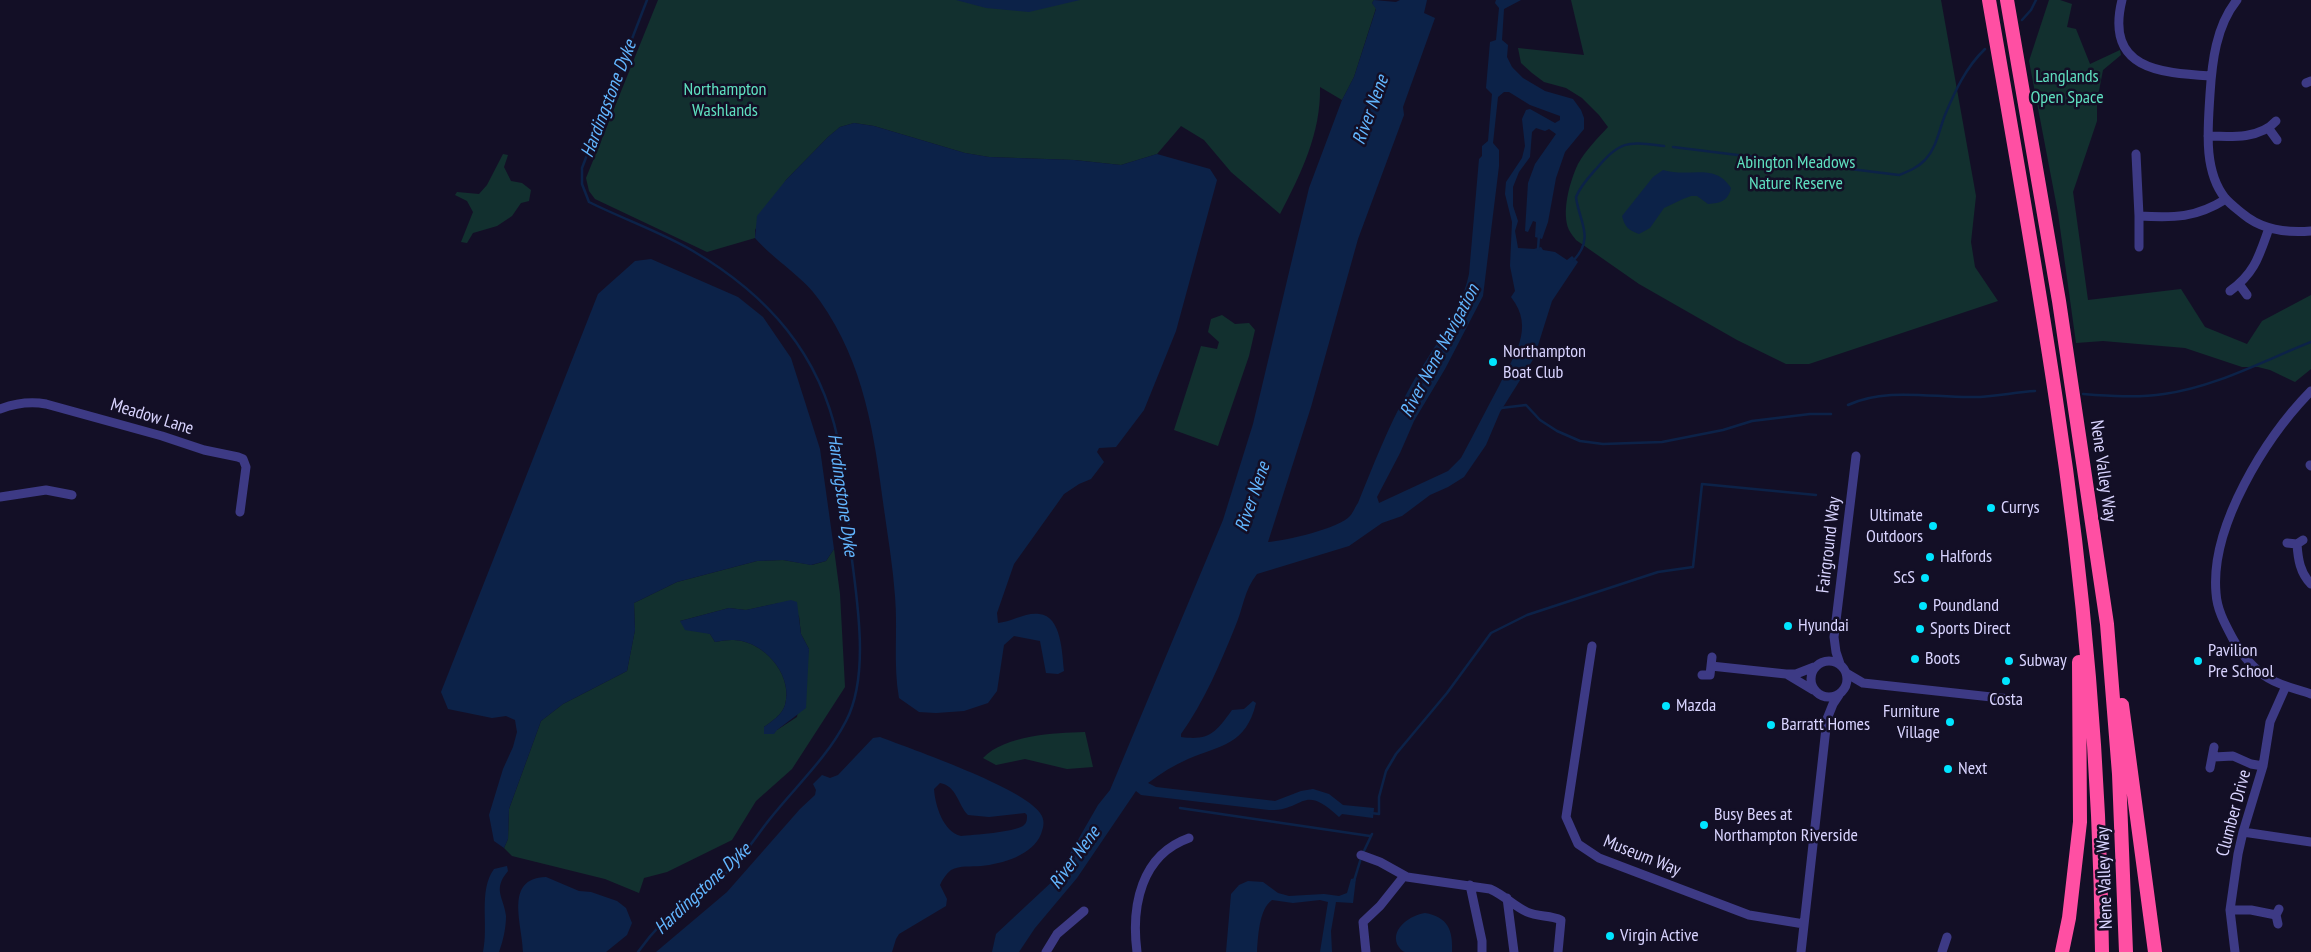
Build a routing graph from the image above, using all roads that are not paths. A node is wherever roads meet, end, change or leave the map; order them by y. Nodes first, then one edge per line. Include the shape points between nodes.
1 (1989, 0) edge
2 (2007, 0) edge
3 (2122, 0) edge
4 (2237, 0) edge
5 (2211, 76) junction
6 (2276, 121) dead end
7 (2269, 129) junction
8 (2208, 136) junction
9 (2277, 140) dead end
10 (2136, 154) dead end
11 (2136, 164) junction
12 (2146, 164) dead end
13 (2226, 200) junction
14 (2140, 216) junction
15 (2269, 228) junction
16 (2311, 231) edge
17 (2139, 247) dead end
18 (2239, 284) junction
19 (2230, 290) dead end
20 (2246, 295) dead end
21 (2311, 391) edge
22 (0, 409) edge
23 (1856, 456) dead end
24 (72, 495) dead end
25 (0, 498) edge
26 (240, 512) dead end
27 (2287, 543) dead end
28 (2078, 566) junction
29 (2311, 584) edge
30 (2107, 624) junction
31 (1834, 637) junction
32 (1592, 646) dead end
33 (1824, 661) junction
34 (1840, 664) junction
35 (1814, 667) junction
36 (1846, 673) junction
37 (1786, 674) junction
38 (1702, 675) dead end
39 (1863, 683) junction
40 (2286, 686) junction
41 (1816, 692) junction
42 (1841, 692) junction
43 (2311, 694) edge
44 (2019, 700) dead end
45 (1828, 719) junction
46 (2264, 766) junction
47 (2210, 768) dead end
48 (2242, 832) junction
49 (1189, 838) dead end
50 (2311, 842) edge
51 (1362, 855) dead end
52 (1404, 876) junction
53 (1470, 885) junction
54 (1507, 898) junction
55 (2230, 910) junction
56 (1084, 911) dead end
57 (2278, 916) dead end
58 (1804, 924) junction
59 (1947, 937) dead end
60 (1367, 950) edge
61 (1046, 952) edge
62 (1137, 952) edge
63 (1482, 952) edge
64 (1514, 952) edge
65 (1558, 952) edge
66 (1801, 952) edge
67 (1942, 952) edge
68 (2062, 952) edge
69 (2102, 952) edge
70 (2126, 952) edge
71 (2155, 952) edge
72 (2235, 952) edge

1 - 28 highway, Nene Valley Way via 2055,390
2 - 30 highway, Nene Valley Way via 2059,302
3 - 5 street via 2117,21 2126,50 2142,65 2171,74
4 - 5 street via 2223,22
5 - 8 street
6 - 7 street
7 - 8 street via 2238,137
7 - 9 street
8 - 13 street via 2214,175
10 - 11 street
11 - 12 street
11 - 14 street
13 - 14 street via 2195,215
13 - 15 street via 2261,226
14 - 17 street
15 - 16 street
15 - 18 street via 2256,264
18 - 19 street
18 - 20 street
21 - 40 street via 2287,416 2257,460 2238,498 2218,561 2216,594 2222,620 2245,659 2269,678
22 - 26 street, Meadow Lane via 18,403 46,404 238,457 244,460 246,467
23 - 31 street, Fairground Way
24 - 25 street via 46,490
27 - 29 street via 2300,542 2298,558 2303,575
28 - 68 highway via 2080,822
28 - 69 highway, Nene Valley Way via 2094,762
30 - 70 highway, Nene Valley Way via 2119,774
30 - 71 highway via 2116,662
31 - 33 street
31 - 34 street
32 - 58 street, Museum Way via 1566,817 1578,844 1599,858 1749,915
33 - 34 street
33 - 35 street
34 - 36 street
35 - 37 street
35 - 41 street via 1810,679
36 - 39 street
36 - 42 street via 1846,684
37 - 38 street via 1711,662 1710,676
37 - 41 street
39 - 42 street
39 - 44 street
40 - 43 street
40 - 46 street, Clumber Drive via 2270,722
41 - 42 street via 1830,697
41 - 45 street via 1825,705
42 - 45 street
45 - 58 street
46 - 47 street via 2214,752
46 - 48 street, Clumber Drive
48 - 50 street
48 - 55 street, Clumber Drive
49 - 62 street via 1158,858 1146,875 1137,903
51 - 52 street
52 - 53 street
52 - 60 street via 1363,922
53 - 54 street via 1490,889
53 - 63 street
54 - 64 street
54 - 65 street via 1526,911 1561,920
55 - 57 street via 2251,910
55 - 72 street, Clumber Drive
56 - 61 street via 1057,934
58 - 66 street
59 - 67 street

